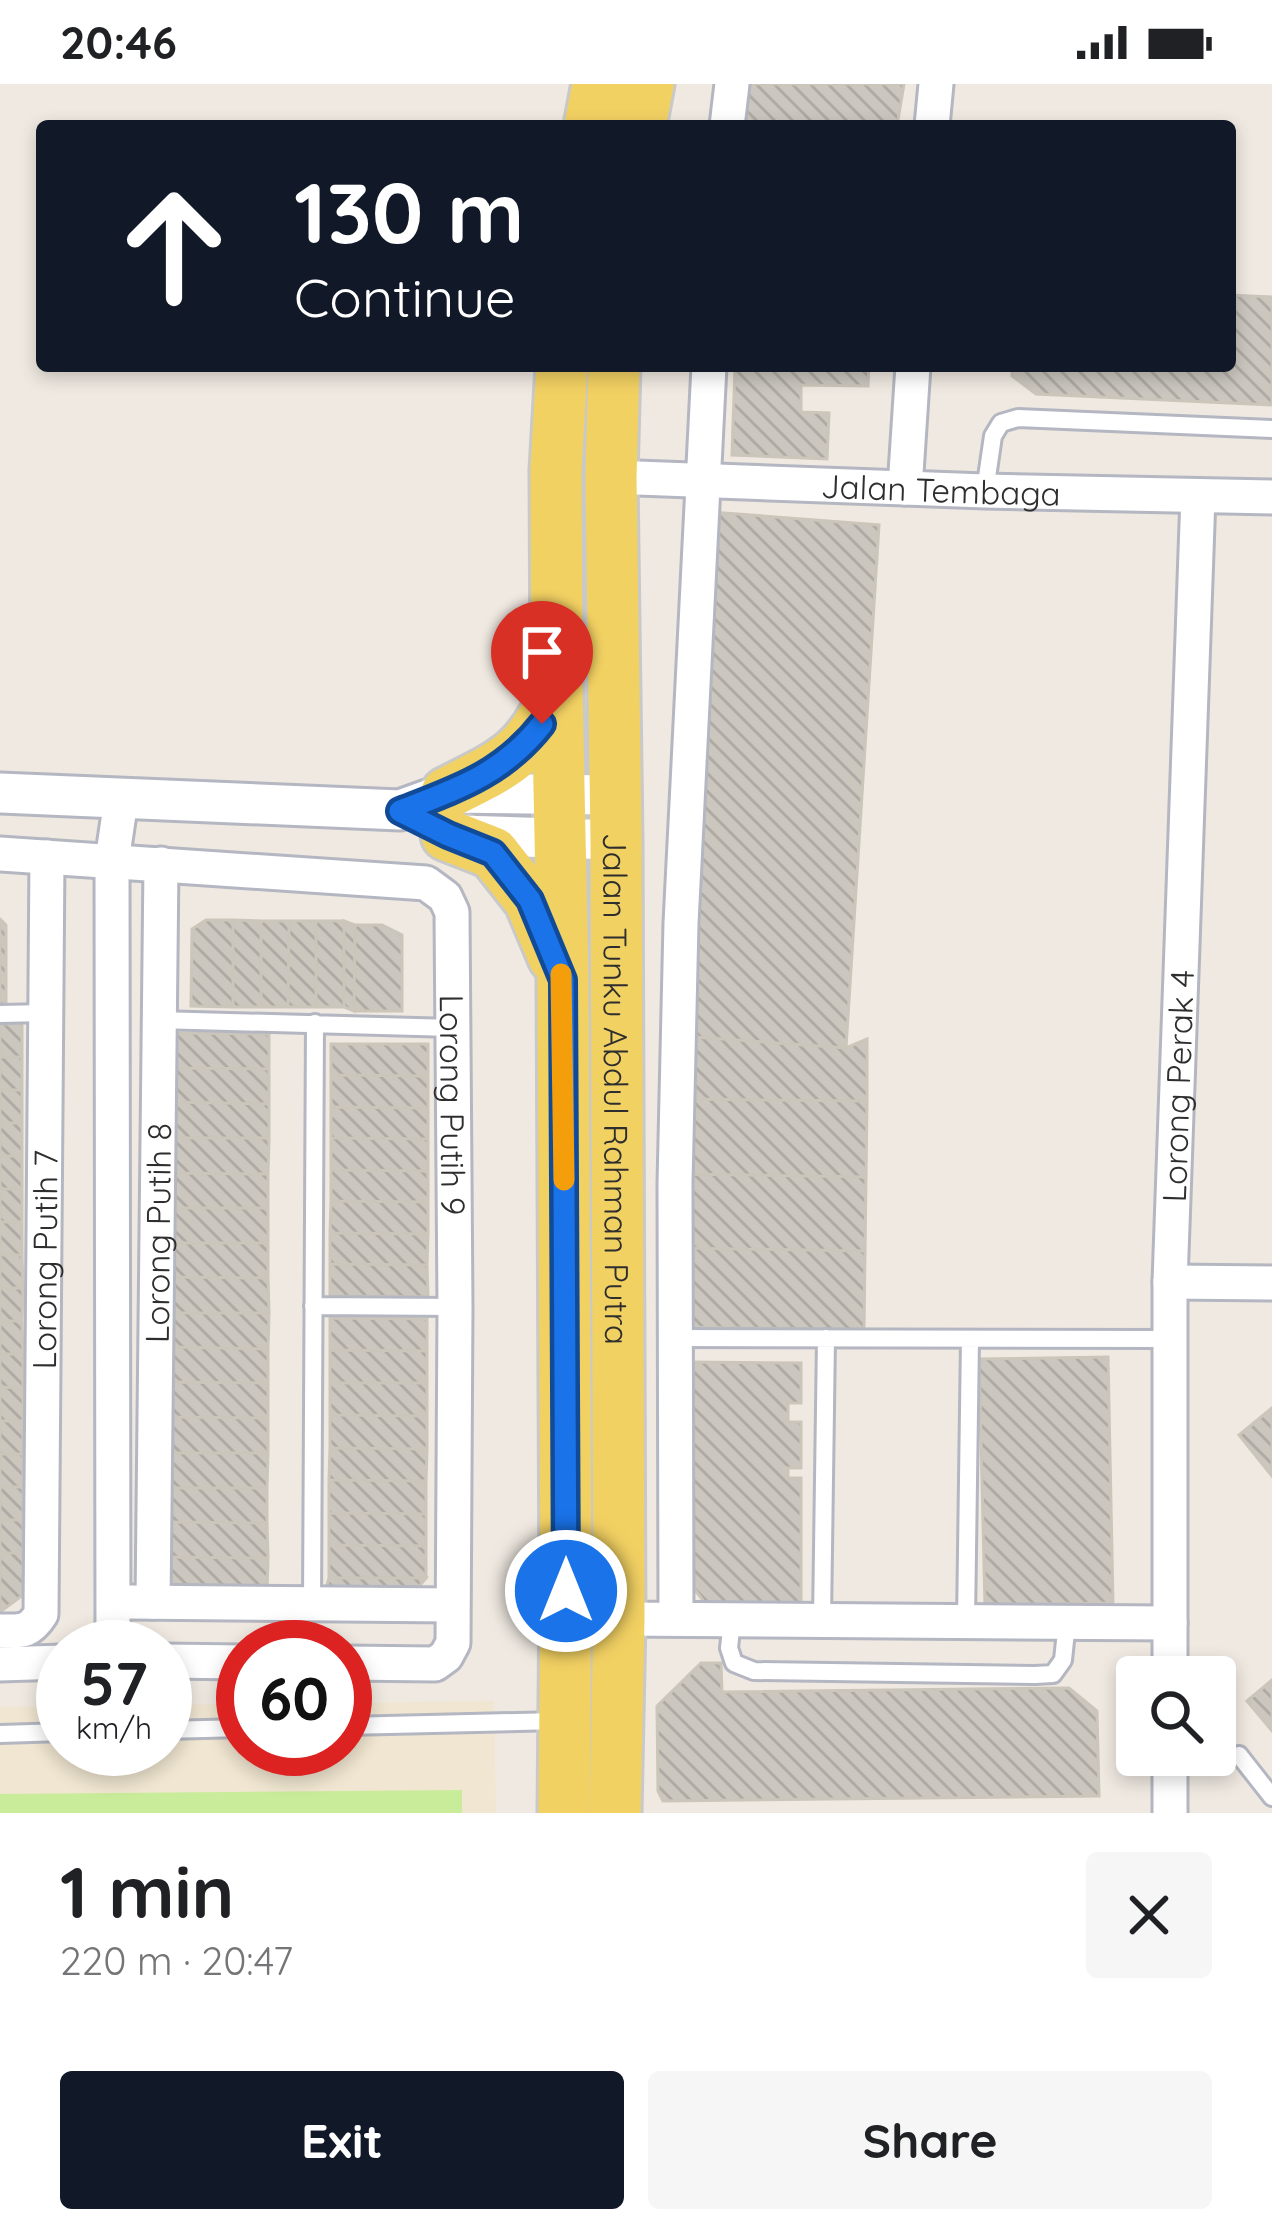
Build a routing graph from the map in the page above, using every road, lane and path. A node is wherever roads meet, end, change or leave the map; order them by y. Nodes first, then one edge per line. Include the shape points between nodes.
1 (598, 84) edge
2 (648, 84) edge
3 (732, 84) edge
4 (936, 84) edge
5 (591, 120) edge
6 (641, 120) edge
7 (728, 120) edge
8 (933, 120) edge
9 (562, 372) edge
10 (614, 372) edge
11 (709, 372) edge
12 (913, 372) edge
13 (1272, 429) edge
14 (610, 477) junction
15 (704, 480) junction
16 (905, 488) junction
17 (985, 491) junction
18 (1198, 496) junction
19 (1272, 497) edge
20 (557, 690) junction
21 (0, 793) edge
22 (121, 800) junction
23 (431, 813) junction
24 (561, 818) junction
25 (615, 818) junction
26 (0, 854) edge
27 (47, 857) junction
28 (112, 861) junction
29 (161, 864) junction
30 (563, 980) junction
31 (46, 1013) junction
32 (0, 1014) edge
33 (158, 1020) junction
34 (315, 1023) junction
35 (453, 1028) junction
36 (617, 1182) junction
37 (675, 1184) junction
38 (1170, 1282) junction
39 (1272, 1282) edge
40 (314, 1306) junction
41 (455, 1307) junction
42 (675, 1338) junction
43 (826, 1338) junction
44 (970, 1339) junction
45 (1168, 1340) junction
46 (115, 1602) junction
47 (153, 1602) junction
48 (312, 1605) junction
49 (452, 1605) junction
50 (619, 1619) junction
51 (676, 1619) junction
52 (732, 1619) junction
53 (114, 1620) edge
54 (822, 1620) junction
55 (966, 1622) junction
56 (1067, 1622) junction
57 (1170, 1624) junction
58 (0, 1631) edge
59 (1170, 1656) edge
60 (36, 1663) edge
61 (372, 1663) edge
62 (0, 1664) edge
63 (565, 1721) junction
64 (372, 1725) edge
65 (36, 1733) edge
66 (0, 1734) edge
67 (1239, 1755) dead end
68 (1170, 1776) edge
69 (1272, 1797) edge
70 (564, 1813) edge
71 (615, 1813) edge
72 (1169, 1813) edge

1 - 5 main road
2 - 6 main road
3 - 7 street
4 - 8 street
9 - 20 main road, Jalan Tunku Abdul Rahman Putra
10 - 14 main road, Jalan Tunku Abdul Rahman Putra
11 - 15 street
12 - 16 street
13 - 17 lane via 1018,418 992,436
14 - 15 street, Jalan Tembaga
14 - 25 main road, Jalan Tunku Abdul Rahman Putra
15 - 16 street, Jalan Tembaga
15 - 37 street
16 - 17 street, Jalan Tembaga
17 - 18 street, Jalan Tembaga
18 - 19 street, Jalan Tembaga
18 - 38 street, Lorong Perak 4
20 - 23 main road via 521,750
20 - 24 main road, Jalan Tunku Abdul Rahman Putra
21 - 22 street
22 - 23 street
22 - 28 street
23 - 24 street
23 - 30 main road via 493,853 518,884
24 - 25 main road
24 - 30 main road, Jalan Tunku Abdul Rahman Putra
25 - 36 main road, Jalan Tunku Abdul Rahman Putra
26 - 27 street, Lorong Putih 9
27 - 28 street, Lorong Putih 9
27 - 31 street, Lorong Putih 7
28 - 29 street, Lorong Putih 9
28 - 46 street
29 - 33 street, Lorong Putih 8
29 - 35 street, Lorong Putih 9 via 426,883 452,912
30 - 63 main road, Jalan Tunku Abdul Rahman Putra
31 - 32 lane
31 - 58 street, Lorong Putih 7 via 41,1614 20,1631
33 - 34 lane
33 - 47 street, Lorong Putih 8
34 - 35 lane
34 - 40 lane
35 - 41 street, Lorong Putih 9
36 - 37 street
36 - 50 main road, Jalan Tunku Abdul Rahman Putra
37 - 42 street
38 - 39 street
38 - 45 street, Lorong Perak 4
40 - 41 lane
40 - 48 lane
41 - 49 street, Lorong Putih 9
42 - 43 lane
42 - 51 street
43 - 44 lane
43 - 54 lane
44 - 45 lane
44 - 55 lane
45 - 57 street, Lorong Perak 4
46 - 47 street
46 - 53 street
47 - 48 street
48 - 49 street
49 - 61 street, Lorong Putih 9 via 446,1656 435,1664
50 - 51 street
50 - 71 main road, Jalan Tunku Abdul Rahman Putra
51 - 52 street
52 - 54 street
52 - 56 lane via 734,1664 754,1671 1035,1675 1053,1674 1063,1660
54 - 55 street
55 - 56 street
56 - 57 street
57 - 59 street, Lorong Perak 4
60 - 62 street
63 - 64 lane
63 - 70 main road, Jalan Tunku Abdul Rahman Putra
65 - 66 lane
67 - 69 lane
68 - 72 street

